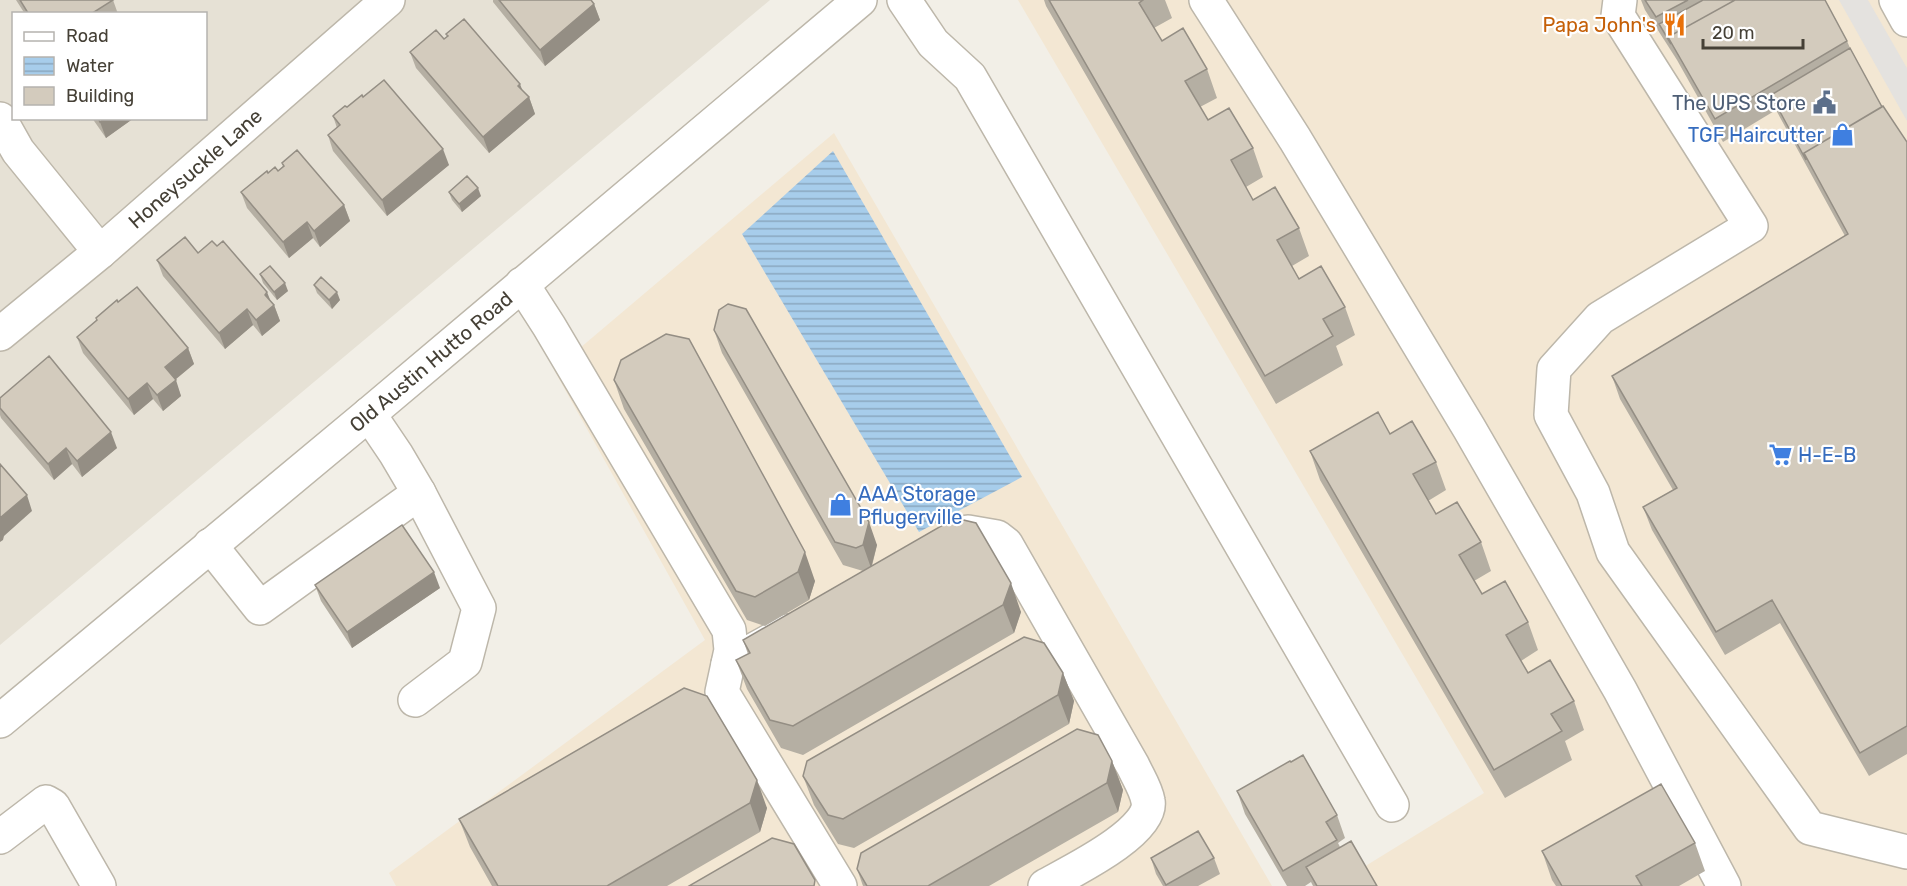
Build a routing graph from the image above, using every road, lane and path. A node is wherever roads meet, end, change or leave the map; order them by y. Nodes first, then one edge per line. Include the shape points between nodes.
1 (388, 0) edge
2 (860, 0) edge
3 (904, 0) edge
4 (1206, 0) edge
5 (1620, 0) edge
6 (1896, 0) edge
7 (1907, 20) edge
8 (0, 119) edge
9 (100, 252) junction
10 (522, 284) junction
11 (0, 334) edge
12 (369, 414) junction
13 (419, 493) junction
14 (210, 545) junction
15 (916, 560) edge
16 (812, 618) edge
17 (728, 664) junction
18 (415, 700) dead end
19 (0, 720) edge
20 (1392, 805) dead end
21 (0, 837) edge
22 (1907, 852) edge
23 (99, 886) edge
24 (840, 886) edge
25 (1045, 886) edge
26 (1724, 886) edge

1 - 9 street, Honeysuckle Lane
2 - 10 street, Old Austin Hutto Road
3 - 20 street via 933,43 970,77
4 - 26 street via 1469,428 1620,690
5 - 22 street via 1618,15 1751,226 1599,318 1554,369 1551,415 1593,493 1613,552 1810,828
6 - 7 street
8 - 9 street via 18,151
9 - 11 street, Honeysuckle Lane
10 - 12 street, Old Austin Hutto Road
10 - 17 street via 729,630
12 - 13 street
12 - 14 street, Old Austin Hutto Road
13 - 14 street via 260,608
13 - 18 street via 479,608 465,662
14 - 19 street, Old Austin Hutto Road
15 - 25 street via 968,532 997,537 1006,544 1134,766 1148,801 1148,810 1135,829 1109,850
16 - 17 street
17 - 24 street via 722,692
21 - 23 street via 46,802 53,806

